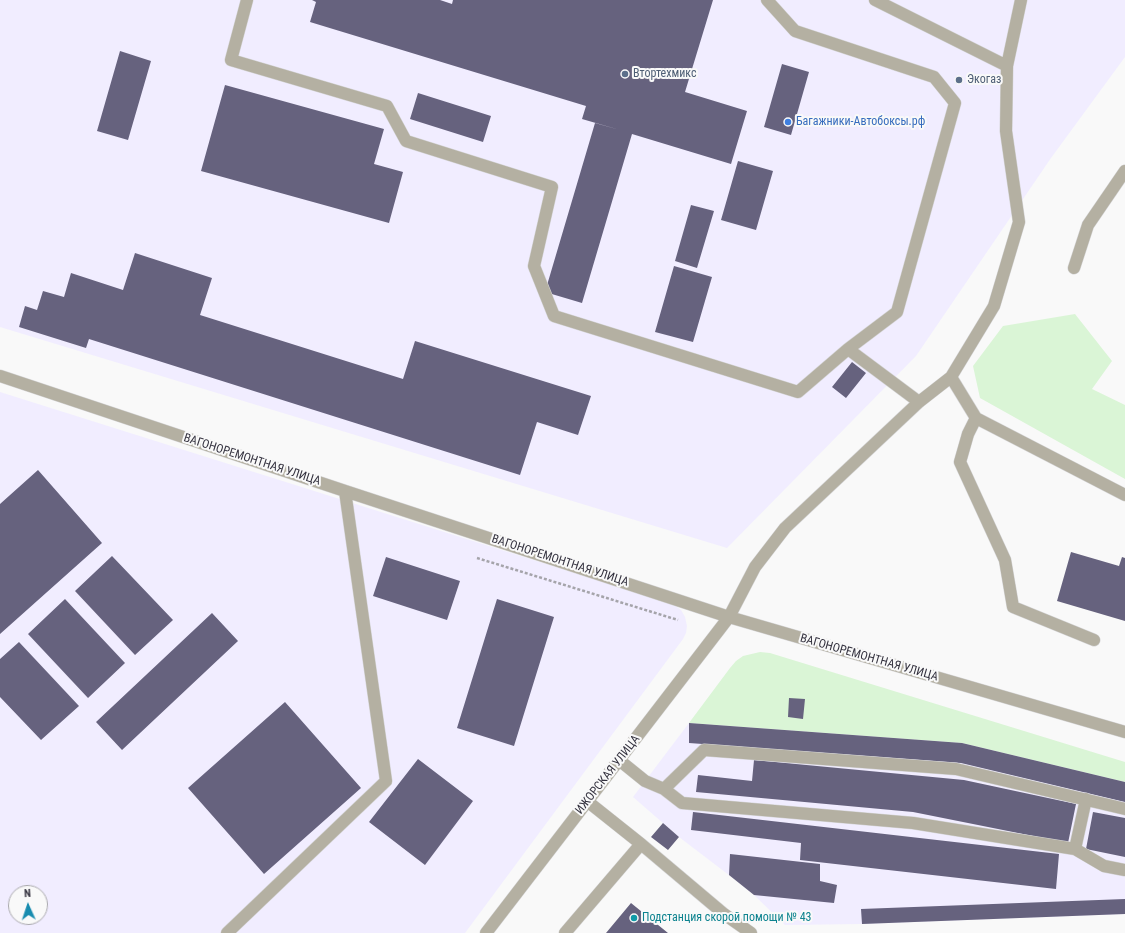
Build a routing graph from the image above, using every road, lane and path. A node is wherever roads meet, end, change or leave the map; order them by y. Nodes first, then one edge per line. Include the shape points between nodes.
1 (247, 0) edge
2 (767, 0) edge
3 (875, 0) edge
4 (1021, 0) edge
5 (1007, 66) junction
6 (1125, 170) edge
7 (1074, 268) dead end
8 (848, 349) junction
9 (0, 376) edge
10 (951, 377) junction
11 (919, 402) junction
12 (976, 418) junction
13 (345, 491) junction
14 (1125, 495) edge
15 (477, 558) dead end
16 (730, 617) junction
17 (678, 620) dead end
18 (1094, 640) dead end
19 (1125, 732) edge
20 (619, 760) junction
21 (664, 789) junction
22 (1086, 800) junction
23 (587, 802) junction
24 (1125, 809) edge
25 (641, 844) junction
26 (1075, 849) junction
27 (1125, 870) edge
28 (228, 933) edge
29 (486, 933) edge
30 (565, 933) edge
31 (751, 933) edge

1 - 8 street via 231,60 386,106 406,141 552,187 534,266 554,316 798,392
2 - 8 street via 795,31 934,77 955,103 897,312
3 - 5 street
4 - 5 street
5 - 10 street via 1006,131 1018,222 994,306
6 - 7 street via 1088,225
8 - 11 street
9 - 13 street, ВАГОНОРЕМОНТНАЯ УЛИЦА
10 - 11 street, ИЖОРСКАЯ УЛИЦА
10 - 12 street
11 - 16 street, ИЖОРСКАЯ УЛИЦА via 785,528 755,567
12 - 14 street
12 - 18 street via 968,434 960,462 1005,560 1013,607
13 - 16 street, ВАГОНОРЕМОНТНАЯ УЛИЦА
13 - 28 street via 386,781
15 - 17 path
16 - 19 street, ВАГОНОРЕМОНТНАЯ УЛИЦА
16 - 20 street, ИЖОРСКАЯ УЛИЦА
20 - 21 street via 645,781
20 - 23 street, ИЖОРСКАЯ УЛИЦА
21 - 22 street via 704,750 956,769
21 - 26 street via 682,803 913,823
22 - 24 street
22 - 26 street
23 - 25 street
23 - 29 street, ИЖОРСКАЯ УЛИЦА
25 - 30 street
25 - 31 street via 724,914
26 - 27 street via 1104,866

